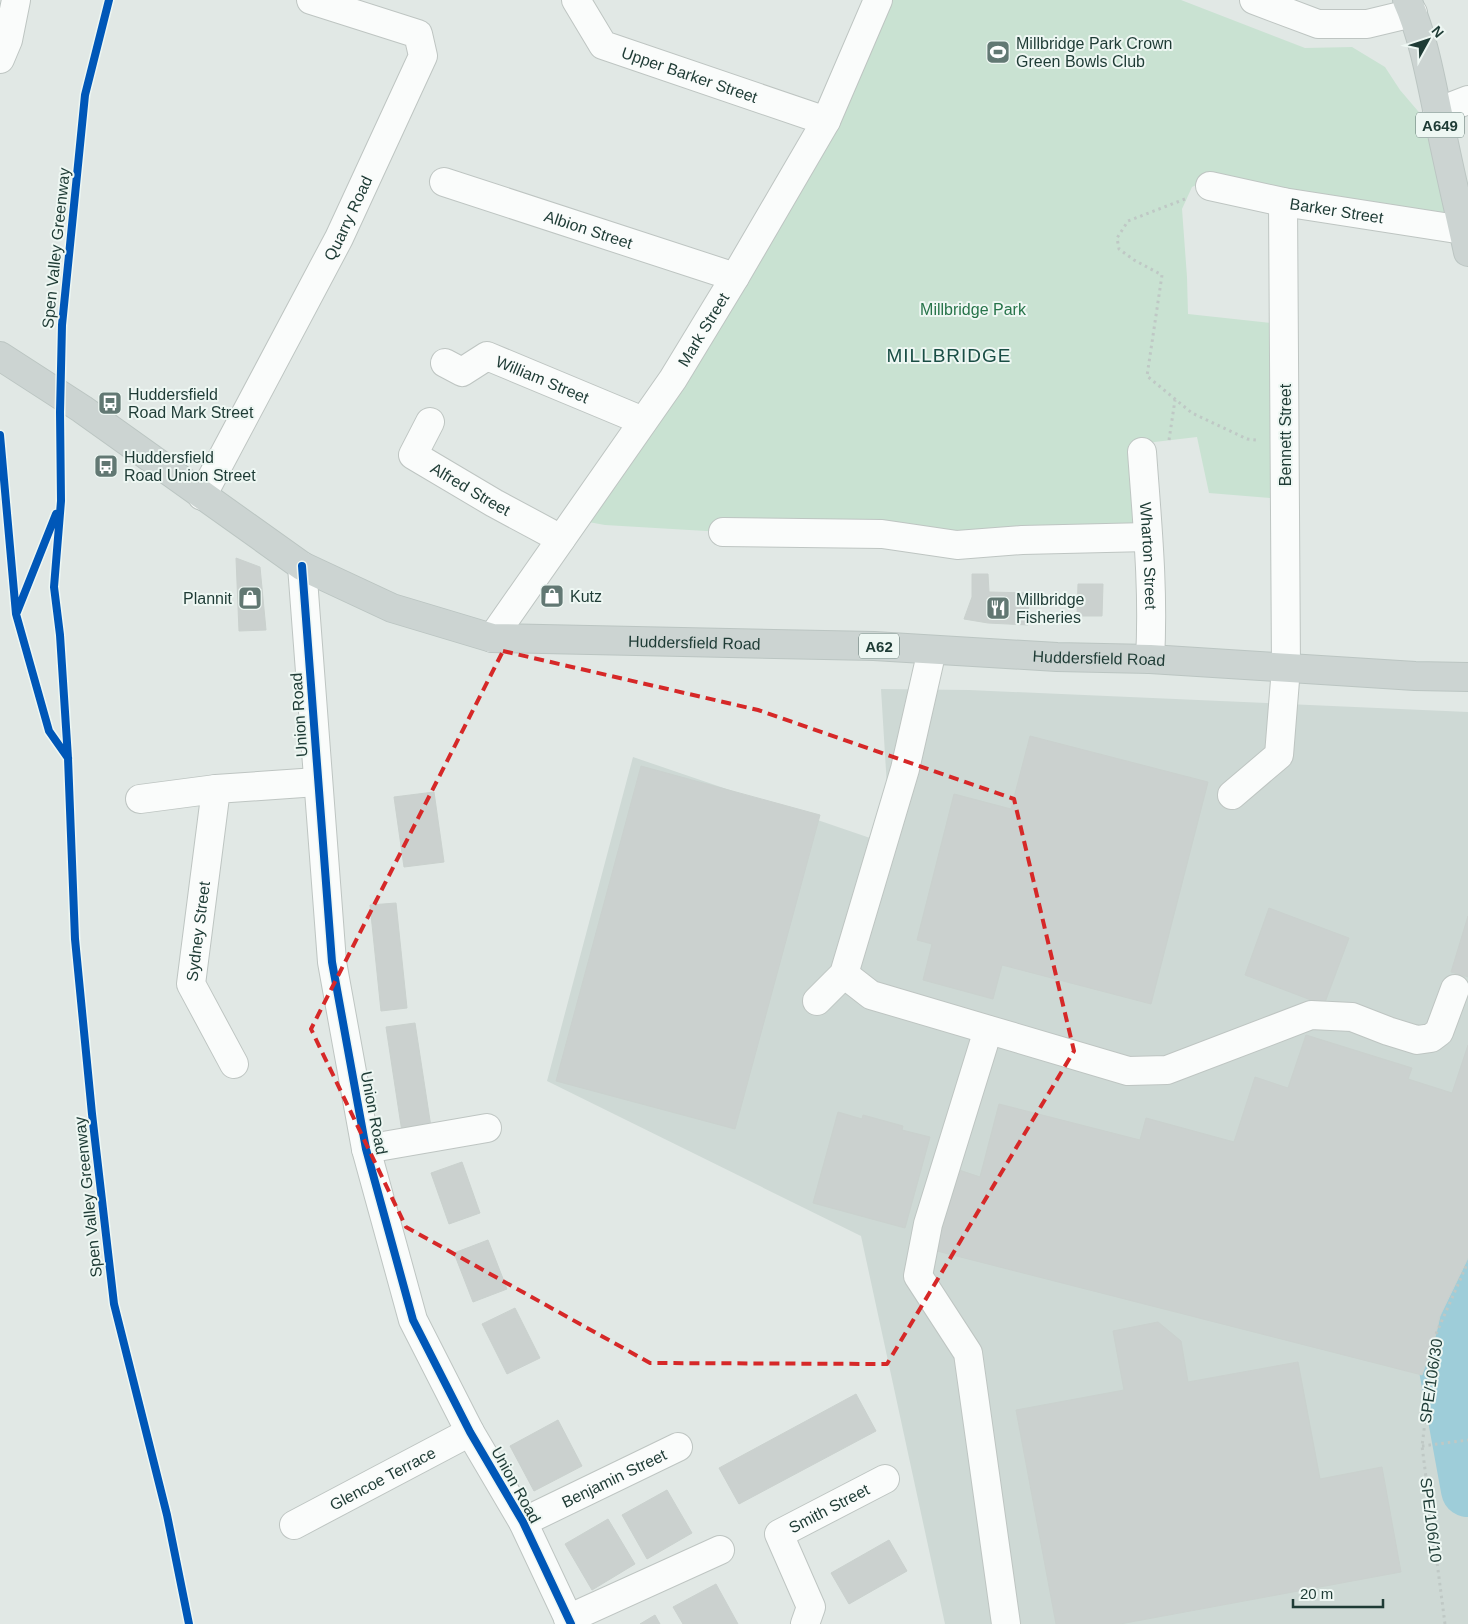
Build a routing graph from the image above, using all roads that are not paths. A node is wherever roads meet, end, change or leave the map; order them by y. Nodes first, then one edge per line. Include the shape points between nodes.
1 (16, 0) edge
2 (311, 0) edge
3 (576, 0) edge
4 (878, 0) edge
5 (1254, 0) edge
6 (1410, 6) edge
7 (0, 59) edge
8 (1468, 100) edge
9 (1437, 112) junction
10 (826, 121) junction
11 (444, 182) dead end
12 (1210, 186) road end
13 (1283, 202) junction
14 (1466, 241) edge
15 (735, 277) junction
16 (10, 363) edge
17 (445, 363) dead end
18 (643, 421) junction
19 (430, 422) dead end
20 (1142, 452) road end
21 (202, 496) junction
22 (723, 532) dead end
23 (1148, 537) junction
24 (561, 539) junction
25 (302, 566) junction
26 (492, 638) junction
27 (932, 650) junction
28 (1150, 659) junction
29 (1286, 668) junction
30 (1468, 677) edge
31 (317, 782) junction
32 (216, 789) junction
33 (1232, 795) dead end
34 (140, 799) dead end
35 (844, 974) junction
36 (1455, 989) dead end
37 (817, 1001) dead end
38 (988, 1030) junction
39 (234, 1064) dead end
40 (487, 1128) dead end
41 (366, 1149) junction
42 (470, 1432) junction
43 (678, 1447) dead end
44 (885, 1479) dead end
45 (523, 1522) junction
46 (294, 1525) dead end
47 (720, 1550) dead end
48 (569, 1622) edge
49 (805, 1624) edge
50 (1006, 1624) edge

1 - 7 street via 8,40
2 - 21 street, Quarry Road via 418,34 423,56 339,238
3 - 10 street, Upper Barker Street via 603,45
4 - 10 street, Mark Street
5 - 6 street via 1318,24 1368,24
6 - 9 main road, A649 via 1431,75
8 - 9 street
9 - 14 main road, A649
10 - 15 street, Mark Street
11 - 15 street, Albion Street
12 - 13 street, Barker Street
13 - 14 street, Barker Street
13 - 29 street, Bennett Street
15 - 18 street, Mark Street
16 - 21 main road, Huddersfield Road / A62 via 97,420
17 - 18 street, William Street via 462,372 487,356
18 - 24 street, Mark Street
19 - 24 street, Alfred Street via 413,455
20 - 23 street, Wharton Street
21 - 25 main road, Huddersfield Road / A62
22 - 23 street via 882,534 957,545
23 - 28 street, Wharton Street
24 - 26 street, Mark Street
25 - 26 main road, Huddersfield Road / A62 via 392,608
25 - 31 street, Union Road
26 - 27 main road, Huddersfield Road / A62
27 - 28 main road, Huddersfield Road / A62
27 - 35 street via 905,769
28 - 29 main road, Huddersfield Road / A62
29 - 30 main road, Huddersfield Road / A62
29 - 33 street, Bennett Street via 1279,755
31 - 32 street
31 - 41 street, Union Road via 332,962
32 - 34 street
32 - 39 street, Sydney Street via 191,984
35 - 37 street
35 - 38 street via 871,995
36 - 38 street via 1439,1032 1431,1038 1417,1040 1352,1017 1311,1015 1167,1070 1128,1072
38 - 50 street via 928,1224 918,1276 968,1353
40 - 41 street, Union Road
41 - 42 street, Union Road via 414,1320
42 - 45 street, Union Road
42 - 46 street, Glencoe Terrace
43 - 45 street, Benjamin Street
44 - 49 street, Smith Street via 779,1534 811,1607
45 - 48 street, Union Road
47 - 48 street

